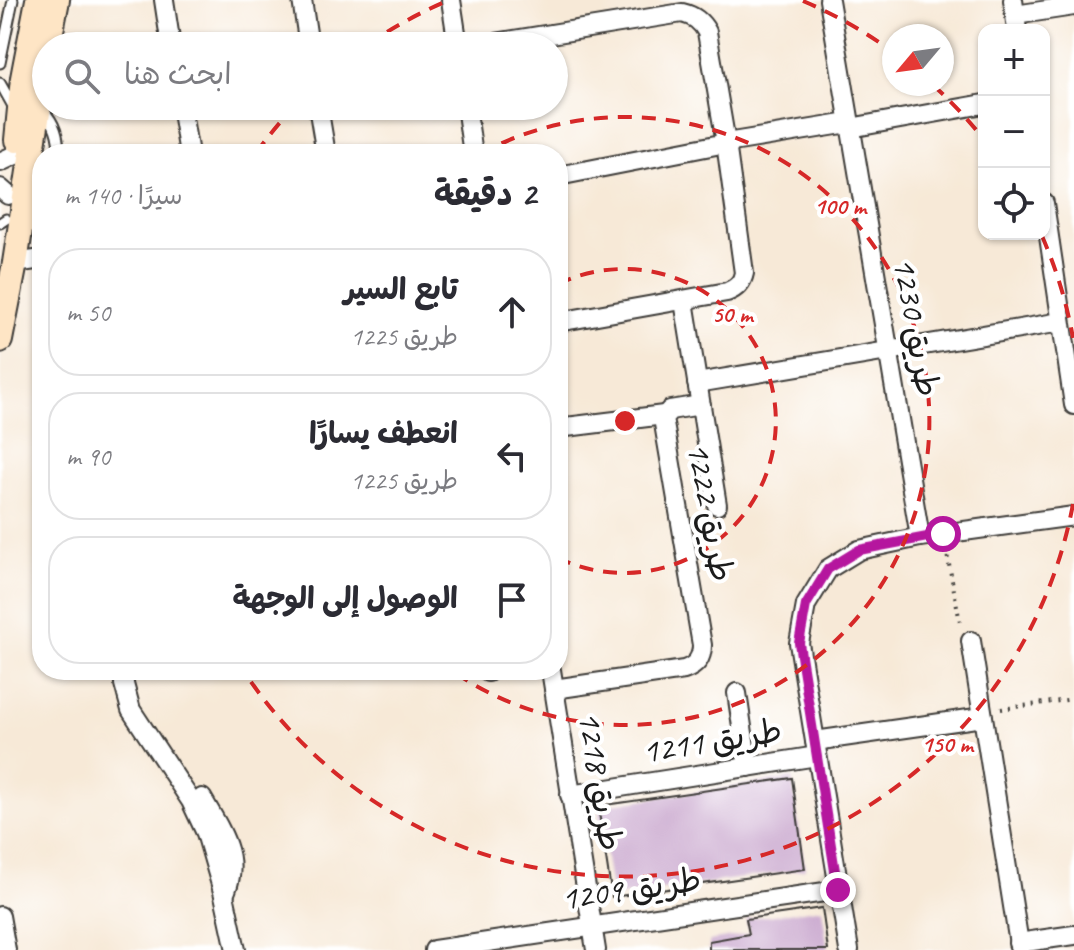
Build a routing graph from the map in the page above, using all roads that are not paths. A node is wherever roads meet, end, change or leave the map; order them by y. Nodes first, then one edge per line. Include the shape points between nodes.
1 (13, 0) edge
2 (38, 0) edge
3 (57, 0) edge
4 (164, 0) edge
5 (302, 0) edge
6 (451, 0) edge
7 (637, 0) edge
8 (829, 0) edge
9 (1074, 6) edge
10 (1015, 15) edge
11 (640, 20) junction
12 (51, 32) edge
13 (165, 32) edge
14 (307, 32) edge
15 (453, 32) edge
16 (565, 32) edge
17 (0, 63) edge
18 (0, 85) edge
19 (32, 86) edge
20 (978, 105) edge
21 (19, 110) edge
22 (50, 120) edge
23 (183, 120) edge
24 (320, 120) edge
25 (468, 120) edge
26 (849, 125) junction
27 (726, 143) junction
28 (58, 144) edge
29 (187, 144) edge
30 (324, 144) edge
31 (472, 144) edge
32 (7, 158) edge
33 (568, 174) edge
34 (13, 198) edge
35 (1050, 234) edge
36 (7, 257) edge
37 (32, 258) edge
38 (684, 301) junction
39 (1065, 311) edge
40 (568, 320) edge
41 (0, 340) edge
42 (889, 349) junction
43 (697, 383) junction
44 (701, 405) junction
45 (1074, 405) edge
46 (664, 415) junction
47 (568, 427) edge
48 (717, 505) dead end
49 (1074, 516) edge
50 (920, 537) junction
51 (971, 641) road end
52 (124, 680) edge
53 (553, 680) edge
54 (554, 689) junction
55 (737, 693) dead end
56 (982, 714) junction
57 (816, 749) junction
58 (748, 767) junction
59 (570, 795) junction
60 (838, 890) junction
61 (0, 916) edge
62 (592, 926) junction
63 (1074, 935) edge
64 (1019, 946) edge
65 (462, 948) edge
66 (6, 950) edge
67 (236, 950) edge
68 (434, 950) edge
69 (596, 950) edge
70 (849, 950) edge

1 - 17 lane
2 - 21 street
3 - 12 street
4 - 13 street
5 - 14 street
6 - 15 street
7 - 11 street
8 - 26 street, طريق 1230
9 - 10 street
11 - 16 street
11 - 27 street via 682,13 704,26
18 - 21 lane
18 - 21 lane
19 - 21 street
20 - 26 street
21 - 32 street
21 - 34 street
22 - 28 lane
23 - 29 street
24 - 30 street
25 - 31 street
26 - 27 street
26 - 42 street, طريق 1230
27 - 33 street
27 - 38 street via 744,273 734,290
32 - 34 street
34 - 36 street
34 - 36 street
35 - 39 street
36 - 37 street
36 - 41 street
38 - 40 street
38 - 43 street, طريق 1222
39 - 42 street
39 - 45 street
42 - 43 street
42 - 50 street, طريق 1230
43 - 44 street, طريق 1222
44 - 46 street, طريق 1222
44 - 48 street, طريق 1222
46 - 47 street
46 - 54 street, طريق 1222 via 702,645 699,658 684,670
49 - 50 street
50 - 57 street via 859,550 828,569 806,605 799,643
51 - 56 street
52 - 67 street via 131,710 167,743 229,852 232,874 224,895
53 - 54 street, طريق 1218
54 - 59 street, طريق 1218
55 - 58 street
56 - 57 street, طريق 1211
56 - 64 street
57 - 58 street, طريق 1211
57 - 60 street
58 - 59 street, طريق 1211
59 - 62 street, طريق 1218
60 - 62 street, طريق 1209
60 - 70 street
61 - 66 street
62 - 65 street, طريق 1209
62 - 69 street, طريق 1218
63 - 64 street
65 - 68 street, طريق 1209

